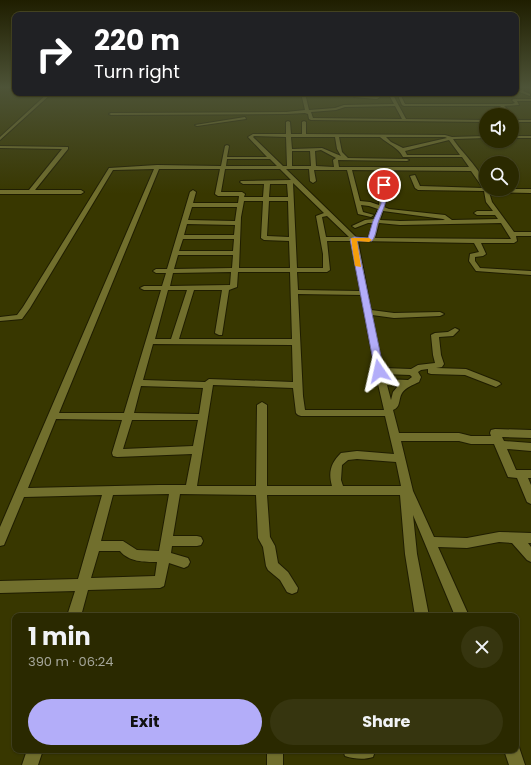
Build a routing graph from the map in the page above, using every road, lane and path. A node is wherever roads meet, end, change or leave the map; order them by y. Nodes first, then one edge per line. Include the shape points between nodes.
1 (288, 122) dead end
2 (304, 122) dead end
3 (18, 123) edge
4 (212, 123) edge
5 (197, 125) dead end
6 (260, 129) dead end
7 (260, 135) junction
8 (289, 135) junction
9 (304, 136) junction
10 (337, 136) junction
11 (382, 136) junction
12 (453, 136) junction
13 (479, 137) edge
14 (529, 137) edge
15 (0, 139) edge
16 (531, 142) edge
17 (338, 143) junction
18 (426, 145) junction
19 (227, 146) dead end
20 (0, 147) edge
21 (326, 147) dead end
22 (397, 147) junction
23 (414, 148) junction
24 (312, 149) junction
25 (386, 149) dead end
26 (289, 150) junction
27 (405, 155) junction
28 (420, 155) junction
29 (462, 156) junction
30 (226, 158) junction
31 (272, 158) junction
32 (345, 159) junction
33 (157, 167) junction
34 (223, 168) junction
35 (245, 168) junction
36 (286, 168) junction
37 (312, 168) junction
38 (337, 168) junction
39 (349, 168) junction
40 (411, 168) junction
41 (472, 169) junction
42 (413, 176) dead end
43 (313, 181) dead end
44 (479, 181) edge
45 (243, 182) junction
46 (267, 182) junction
47 (293, 182) junction
48 (384, 185) dead end
49 (479, 188) edge
50 (519, 190) edge
51 (531, 191) edge
52 (0, 192) edge
53 (31, 192) junction
54 (81, 192) dead end
55 (193, 192) dead end
56 (486, 196) edge
57 (241, 199) junction
58 (266, 199) junction
59 (291, 199) junction
60 (357, 200) junction
61 (384, 201) junction
62 (370, 203) junction
63 (189, 205) junction
64 (382, 210) junction
65 (477, 213) dead end
66 (496, 213) junction
67 (328, 214) junction
68 (371, 215) junction
69 (376, 221) junction
70 (503, 221) junction
71 (184, 222) junction
72 (450, 222) junction
73 (237, 223) junction
74 (355, 226) dead end
75 (512, 234) junction
76 (531, 234) edge
77 (179, 237) junction
78 (236, 237) junction
79 (293, 238) junction
80 (323, 239) junction
81 (354, 239) junction
82 (370, 240) junction
83 (477, 241) junction
84 (175, 253) junction
85 (236, 253) junction
86 (156, 270) dead end
87 (172, 270) junction
88 (235, 270) junction
89 (294, 270) junction
90 (531, 273) edge
91 (144, 288) dead end
92 (166, 288) junction
93 (190, 288) junction
94 (226, 288) junction
95 (294, 292) junction
96 (364, 292) junction
97 (368, 311) junction
98 (440, 314) dead end
99 (0, 319) edge
100 (455, 330) dead end
101 (219, 332) dead end
102 (150, 341) junction
103 (174, 341) junction
104 (296, 342) junction
105 (379, 371) junction
106 (413, 372) junction
107 (382, 382) junction
108 (139, 383) junction
109 (409, 383) junction
110 (496, 384) dead end
111 (208, 385) junction
112 (297, 385) junction
113 (262, 405) dead end
114 (389, 411) junction
115 (53, 416) junction
116 (129, 416) junction
117 (203, 417) junction
118 (531, 434) edge
119 (395, 437) junction
120 (499, 443) junction
121 (531, 446) edge
122 (198, 450) junction
123 (400, 458) junction
124 (526, 474) edge
125 (108, 490) junction
126 (175, 490) junction
127 (191, 490) junction
128 (261, 491) junction
129 (339, 491) junction
130 (408, 491) junction
131 (19, 493) junction
132 (531, 498) edge
133 (526, 536) edge
134 (166, 541) junction
135 (197, 541) dead end
136 (0, 542) edge
137 (431, 542) junction
138 (94, 546) junction
139 (531, 556) edge
140 (164, 557) junction
141 (184, 562) dead end
142 (82, 584) junction
143 (0, 587) edge
144 (292, 588) dead end
145 (75, 613) edge
146 (421, 613) edge
147 (461, 613) edge
148 (33, 753) edge
149 (275, 753) edge
150 (513, 753) edge
151 (30, 765) edge
152 (275, 765) edge
153 (517, 765) edge

1 - 8 street
2 - 9 street
3 - 15 street
4 - 5 street
6 - 7 street
7 - 8 street
7 - 31 street via 250,137
8 - 9 street
8 - 26 street
9 - 10 street via 320,133
10 - 11 street
10 - 17 street
11 - 12 street
11 - 22 street
12 - 13 street
12 - 18 street
12 - 29 street via 454,148
14 - 16 street
17 - 21 street
17 - 32 street via 338,149
18 - 22 street
18 - 23 street
19 - 30 street
20 - 53 street via 66,148
22 - 25 street
22 - 27 street
23 - 27 street
23 - 28 street via 430,149
24 - 26 street
24 - 32 street via 322,149
24 - 37 street
26 - 36 street
27 - 28 street
27 - 32 street
27 - 40 street
28 - 29 street
29 - 41 street
30 - 31 street
30 - 34 street
31 - 36 street
32 - 38 street via 335,160
33 - 34 street
33 - 99 street via 111,169 26,308 19,317
33 - 115 street
34 - 35 street
34 - 57 street via 218,194
35 - 36 street
35 - 45 street
36 - 37 street
36 - 47 street
37 - 38 street
37 - 43 street
38 - 39 street
39 - 40 street
39 - 60 street
40 - 41 street
41 - 44 street
42 - 49 street via 418,188
45 - 46 street
45 - 57 street
46 - 47 street
46 - 58 street
47 - 59 street
47 - 67 street
48 - 61 street
50 - 51 street
52 - 53 street
53 - 54 street
55 - 63 street
56 - 66 street
57 - 58 street
57 - 63 street
57 - 73 street
58 - 59 street
58 - 79 street via 264,238
59 - 79 street
60 - 62 street
60 - 68 street via 360,213
61 - 62 street
61 - 64 street
62 - 64 street
62 - 68 street
63 - 71 street
64 - 69 street
64 - 72 street via 445,217
65 - 66 street
66 - 70 street
67 - 80 street via 319,216
67 - 81 street
68 - 69 street
69 - 72 street
69 - 74 street via 367,221
69 - 82 street
70 - 72 street
70 - 75 street
71 - 73 street
71 - 77 street
73 - 78 street
75 - 76 street
75 - 83 street via 515,240 512,242
77 - 78 street
77 - 84 street
78 - 85 street
79 - 89 street
80 - 81 street
80 - 89 street via 327,270
81 - 82 street
81 - 96 street
82 - 83 street
83 - 90 street via 483,254 472,255 472,261 478,270
84 - 85 street
84 - 87 street
85 - 88 street
86 - 87 street
87 - 88 street
87 - 92 street
88 - 89 street
88 - 94 street via 233,287
89 - 95 street
91 - 92 street
92 - 93 street
92 - 102 street
93 - 94 street
93 - 103 street
94 - 101 street
95 - 96 street
95 - 104 street
96 - 97 street
97 - 98 street via 389,316
97 - 105 street
100 - 106 street via 450,334 435,336 440,364 418,368
102 - 103 street
102 - 108 street
103 - 104 street
104 - 112 street
105 - 106 street
105 - 107 street
106 - 109 street via 416,380
106 - 110 street via 466,372
107 - 109 street
107 - 114 street
108 - 111 street
108 - 116 street
109 - 114 street via 397,392 394,406
111 - 112 street via 209,382
111 - 117 street
112 - 114 street via 301,413
113 - 128 street
114 - 119 street
115 - 116 street
115 - 131 street
116 - 117 street
116 - 122 street via 117,454
117 - 122 street
118 - 120 street via 495,432
119 - 120 street via 458,437
119 - 123 street
120 - 121 street
120 - 124 street via 512,474
122 - 127 street
123 - 129 street via 345,456 337,464 336,480
123 - 130 street
124 - 132 street
125 - 126 street
125 - 131 street
125 - 138 street
126 - 127 street
126 - 134 street
127 - 128 street
128 - 129 street
128 - 144 street via 264,538 269,546 272,566 284,576
129 - 130 street
130 - 137 street
130 - 146 street via 405,496 411,554
131 - 136 street
133 - 137 street via 499,537 467,543
133 - 139 street
134 - 135 street
134 - 140 street
137 - 147 street
138 - 140 street via 124,546 127,552 137,556
138 - 142 street
140 - 141 street
140 - 142 street via 160,582
142 - 143 street
142 - 145 street
148 - 151 street
149 - 152 street
150 - 153 street

